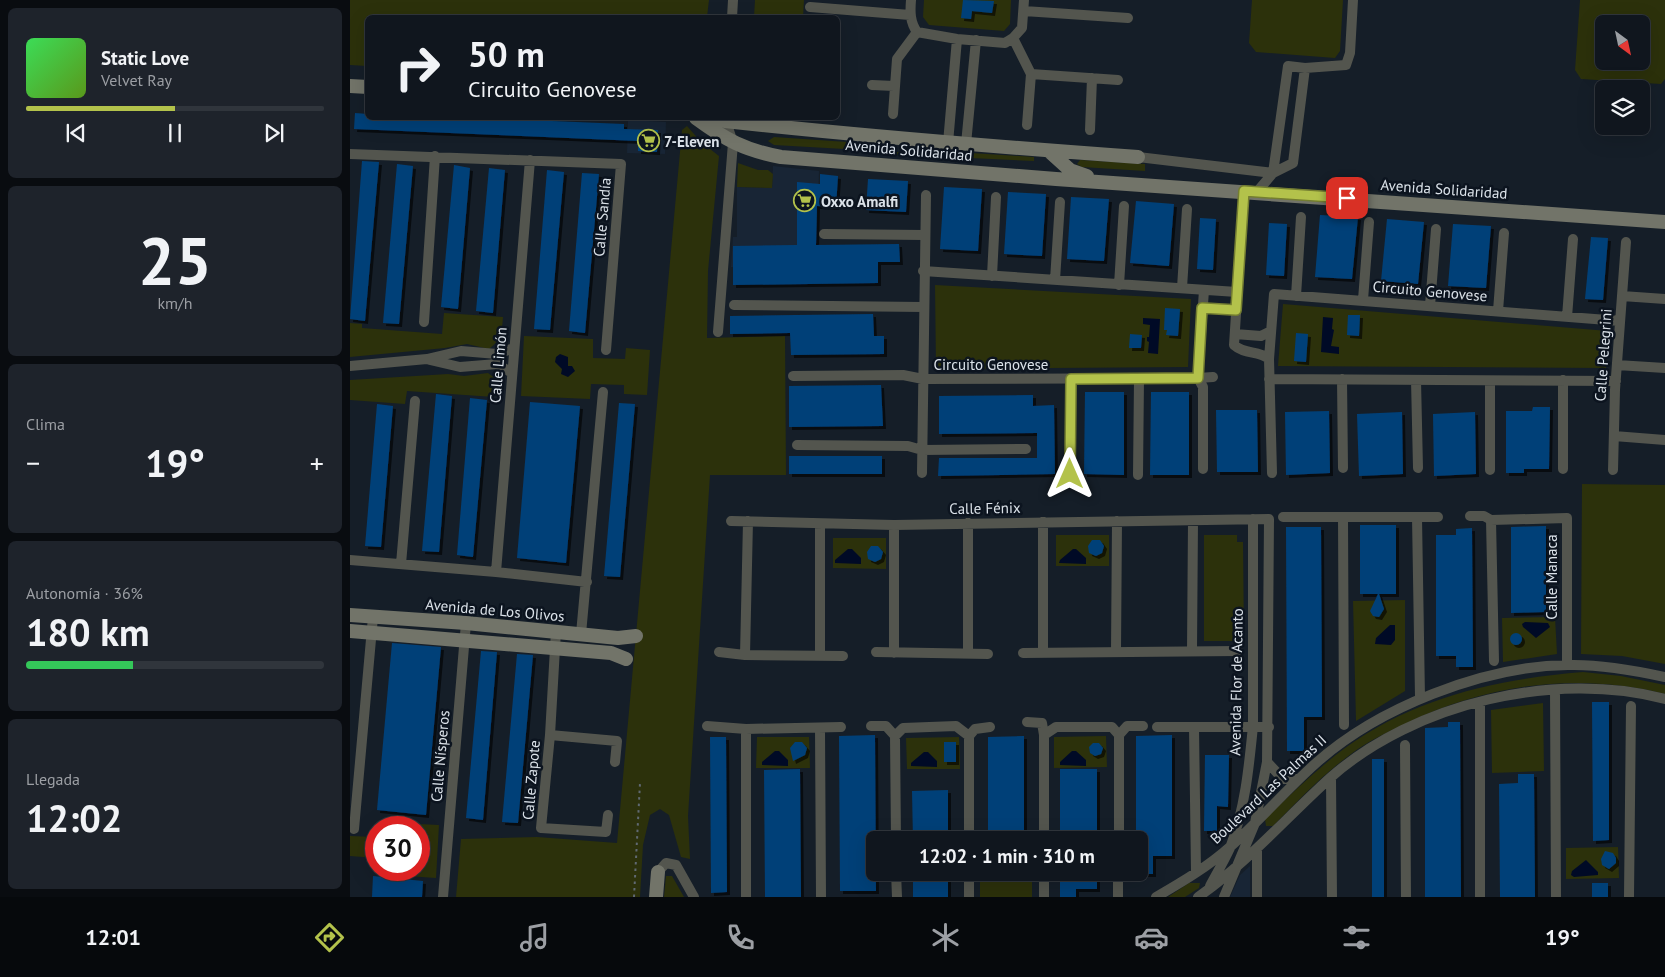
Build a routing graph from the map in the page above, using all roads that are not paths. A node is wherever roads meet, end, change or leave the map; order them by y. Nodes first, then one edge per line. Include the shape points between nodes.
1 (734, 0) edge
2 (911, 0) edge
3 (1024, 0) edge
4 (1353, 0) edge
5 (810, 7) dead end
6 (1024, 11) junction
7 (732, 15) edge
8 (910, 15) junction
9 (1128, 18) dead end
10 (917, 32) junction
11 (1014, 38) junction
12 (957, 39) junction
13 (976, 40) junction
14 (1305, 68) junction
15 (1031, 74) junction
16 (1092, 78) junction
17 (350, 79) edge
18 (365, 80) edge
19 (1118, 80) dead end
20 (872, 84) dead end
21 (350, 86) edge
22 (894, 86) junction
23 (365, 87) edge
24 (893, 114) dead end
25 (699, 120) edge
26 (722, 120) edge
27 (731, 120) edge
28 (1027, 125) dead end
29 (1090, 130) dead end
30 (948, 143) junction
31 (733, 144) junction
32 (966, 144) junction
33 (1050, 151) junction
34 (350, 154) edge
35 (435, 156) junction
36 (1138, 156) joint
37 (530, 160) junction
38 (1273, 173) junction
39 (1130, 184) junction
40 (1250, 192) junction
41 (926, 195) dead end
42 (996, 197) dead end
43 (1060, 202) dead end
44 (1124, 206) dead end
45 (1187, 209) dead end
46 (1301, 218) dead end
47 (1369, 222) dead end
48 (1665, 222) edge
49 (1436, 229) dead end
50 (1504, 233) dead end
51 (824, 234) dead end
52 (924, 235) junction
53 (1573, 239) dead end
54 (1626, 242) dead end
55 (923, 271) junction
56 (992, 276) junction
57 (1054, 280) junction
58 (1119, 285) junction
59 (1182, 288) junction
60 (1204, 290) junction
61 (1296, 296) junction
62 (1622, 296) junction
63 (1665, 299) edge
64 (1362, 300) junction
65 (1236, 301) junction
66 (734, 304) dead end
67 (1430, 306) junction
68 (923, 307) junction
69 (1202, 308) junction
70 (1498, 311) junction
71 (1567, 317) junction
72 (424, 322) dead end
73 (1620, 322) junction
74 (1271, 331) junction
75 (718, 332) dead end
76 (1235, 334) junction
77 (514, 348) junction
78 (606, 350) dead end
79 (498, 354) junction
80 (426, 359) junction
81 (1269, 359) junction
82 (497, 364) junction
83 (1617, 365) junction
84 (350, 366) edge
85 (1665, 368) edge
86 (512, 373) junction
87 (793, 376) dead end
88 (1213, 377) dead end
89 (1198, 378) junction
90 (923, 379) junction
91 (1071, 379) junction
92 (1139, 379) junction
93 (1269, 379) junction
94 (1342, 380) junction
95 (1416, 380) junction
96 (1563, 380) junction
97 (1490, 381) junction
98 (1616, 381) junction
99 (603, 392) dead end
100 (414, 401) dead end
101 (1614, 436) junction
102 (1665, 440) edge
103 (797, 445) dead end
104 (1026, 449) dead end
105 (922, 450) junction
106 (1343, 468) dead end
107 (1418, 468) dead end
108 (1203, 469) dead end
109 (1563, 469) dead end
110 (1490, 470) dead end
111 (1613, 470) dead end
112 (922, 473) dead end
113 (1070, 474) dead end
114 (1272, 474) dead end
115 (1138, 475) dead end
116 (1470, 516) dead end
117 (1283, 517) dead end
118 (1417, 517) junction
119 (1438, 517) dead end
120 (1343, 518) junction
121 (1253, 519) junction
122 (1269, 519) joint
123 (1491, 520) junction
124 (731, 521) dead end
125 (748, 521) junction
126 (1117, 521) junction
127 (1192, 521) junction
128 (1043, 522) junction
129 (968, 523) junction
130 (820, 524) junction
131 (894, 525) junction
132 (350, 560) edge
133 (401, 564) junction
134 (496, 572) junction
135 (587, 582) junction
136 (350, 615) edge
137 (373, 617) junction
138 (466, 623) junction
139 (582, 630) junction
140 (350, 631) edge
141 (556, 631) junction
142 (636, 636) dead end
143 (372, 637) junction
144 (464, 643) junction
145 (1192, 650) junction
146 (1238, 650) dead end
147 (555, 651) junction
148 (1116, 651) junction
149 (719, 652) dead end
150 (876, 652) dead end
151 (1043, 652) junction
152 (894, 653) junction
153 (1023, 653) dead end
154 (968, 654) junction
155 (988, 654) dead end
156 (745, 655) junction
157 (820, 655) junction
158 (843, 656) dead end
159 (626, 659) dead end
160 (1494, 661) dead end
161 (1566, 665) junction
162 (1665, 677) edge
163 (1555, 690) junction
164 (1420, 698) junction
165 (1665, 699) edge
166 (1480, 702) junction
167 (1631, 706) dead end
168 (1027, 722) dead end
169 (1344, 725) dead end
170 (707, 726) dead end
171 (871, 726) dead end
172 (1143, 726) dead end
173 (1254, 726) junction
174 (841, 727) dead end
175 (990, 727) dead end
176 (1157, 727) dead end
177 (1194, 727) junction
178 (1269, 727) junction
179 (820, 728) junction
180 (746, 729) junction
181 (550, 735) junction
182 (1044, 735) junction
183 (1119, 735) junction
184 (895, 736) junction
185 (969, 736) junction
186 (1405, 745) dead end
187 (615, 762) dead end
188 (1267, 762) junction
189 (1330, 778) junction
190 (1299, 779) junction
191 (608, 815) dead end
192 (1255, 823) junction
193 (354, 828) dead end
194 (896, 831) edge
195 (969, 831) edge
196 (1044, 831) edge
197 (1118, 831) edge
198 (1230, 847) junction
199 (1257, 850) junction
200 (1235, 869) junction
201 (658, 872) joint
202 (1196, 872) junction
203 (896, 881) edge
204 (969, 881) edge
205 (1044, 881) edge
206 (1118, 881) edge
207 (1207, 893) edge
208 (443, 897) edge
209 (656, 897) edge
210 (694, 897) edge
211 (746, 897) edge
212 (820, 897) edge
213 (896, 897) edge
214 (970, 897) edge
215 (1044, 897) edge
216 (1118, 897) edge
217 (1156, 897) edge
218 (1198, 897) edge
219 (1224, 897) edge
220 (1257, 897) edge
221 (1332, 897) edge
222 (1406, 897) edge
223 (1480, 897) edge
224 (1556, 897) edge
225 (1630, 897) edge

1 - 7 street
2 - 8 street
3 - 6 street
4 - 14 street via 1350,53 1346,65
5 - 8 street
6 - 9 street
6 - 11 street via 1022,28
8 - 10 street
10 - 12 street
10 - 22 street via 897,60
11 - 13 street via 1005,43
11 - 15 street
12 - 13 street
12 - 30 street
13 - 32 street
14 - 38 street via 1293,163
14 - 38 street via 1288,66
15 - 16 street
15 - 28 street
16 - 19 street
16 - 29 street
17 - 18 main road
20 - 22 street
21 - 23 main road
22 - 24 street
25 - 31 main road, Avenida Solidaridad
26 - 31 street
27 - 30 main road, Avenida Solidaridad
30 - 32 main road, Avenida Solidaridad
31 - 39 main road, Avenida Solidaridad via 781,156
31 - 75 street
32 - 33 main road, Avenida Solidaridad
33 - 36 main road, Avenida Solidaridad
33 - 39 main road, Avenida Solidaridad via 1070,170 1084,176 1119,178
34 - 35 street, Calle Sandía
35 - 37 street, Calle Sandía
35 - 72 street
36 - 38 street
37 - 77 street, Calle Limón
37 - 78 street, Calle Sandía via 622,164
38 - 40 street
39 - 40 main road, Avenida Solidaridad
40 - 48 main road, Avenida Solidaridad
40 - 65 street
41 - 52 street, Circuito Genovese
42 - 56 street
43 - 57 street
44 - 58 street
45 - 59 street
46 - 61 street
47 - 64 street
49 - 67 street
50 - 70 street
51 - 52 street
52 - 55 street, Circuito Genovese
53 - 71 street
54 - 62 street, Calle Pelegrini
55 - 56 street
55 - 68 street, Circuito Genovese
56 - 57 street
57 - 58 street
58 - 59 street
59 - 60 street
60 - 65 street
60 - 69 street
61 - 64 street, Circuito Genovese
61 - 74 street, Circuito Genovese via 1274,294
62 - 63 street
62 - 73 street, Calle Pelegrini
64 - 67 street, Circuito Genovese
65 - 65 street via 1237,290 1238,280 1239,270 1239,260 1240,251 1241,241 1242,231 1243,212 1240,248 1240,257 1239,266 1238,275 1238,284
65 - 69 street
65 - 76 street
66 - 68 street
67 - 70 street, Circuito Genovese
68 - 90 street, Circuito Genovese
69 - 89 street
70 - 71 street, Circuito Genovese
71 - 73 street, Circuito Genovese
73 - 83 street, Calle Pelegrini
74 - 76 street via 1261,336
74 - 81 street, Circuito Genovese
76 - 81 street via 1234,345 1242,352 1260,353
77 - 79 street
77 - 86 street, Calle Limón
79 - 80 street via 461,352
79 - 82 street
80 - 82 street via 460,367
80 - 84 street
81 - 93 street, Circuito Genovese
82 - 86 street
83 - 85 street
83 - 98 street, Calle Pelegrini
86 - 134 street, Calle Limón
87 - 90 street via 902,375
88 - 89 street, Circuito Genovese
89 - 92 street, Circuito Genovese
89 - 108 street via 1203,387
90 - 91 street, Circuito Genovese
90 - 105 street
91 - 92 street, Circuito Genovese
91 - 113 street
92 - 115 street
93 - 94 street
93 - 114 street, Circuito Genovese
94 - 95 street
94 - 106 street
95 - 97 street
95 - 107 street
96 - 97 street
96 - 98 street
96 - 109 street
97 - 110 street
98 - 101 street, Calle Pelegrini
99 - 135 street
100 - 133 street
101 - 102 street
101 - 111 street, Calle Pelegrini
103 - 105 street via 908,446
104 - 105 street
105 - 112 street
116 - 123 street, Calle Manaca via 1484,516
117 - 120 street
118 - 119 street
118 - 120 street
118 - 164 street
120 - 169 street
121 - 122 street, Calle Fénix
121 - 127 street, Calle Fénix
121 - 173 street, Avenida Flor de Acanto
122 - 178 street, Avenida Flor de Acanto
123 - 160 street
123 - 161 street, Calle Manaca via 1566,518
124 - 125 street, Calle Fénix
125 - 130 street, Calle Fénix
125 - 156 street
126 - 127 street, Calle Fénix
126 - 128 street, Calle Fénix
126 - 148 street
127 - 145 street
128 - 129 street, Calle Fénix
128 - 151 street
129 - 131 street, Calle Fénix
129 - 154 street
130 - 131 street, Calle Fénix
130 - 157 street
131 - 152 street
132 - 133 street
133 - 134 street
134 - 135 street
135 - 139 street
136 - 137 main road, Avenida de Los Olivos
137 - 138 main road, Avenida de Los Olivos
137 - 143 street
138 - 141 main road, Avenida de Los Olivos
138 - 144 street, Calle Nísperos
139 - 141 main road, Avenida de Los Olivos
139 - 142 main road, Avenida de Los Olivos via 618,638
140 - 143 main road
141 - 147 street, Calle Zapote
143 - 144 main road
143 - 193 street
144 - 147 main road
144 - 208 street, Calle Nísperos
145 - 146 street
145 - 148 street
147 - 159 main road via 611,653
147 - 181 street, Calle Zapote
148 - 151 street
149 - 156 street
150 - 152 street
151 - 153 street
152 - 154 street
154 - 155 street
156 - 157 street
157 - 158 street
161 - 162 street, Boulevard Las Palmas II via 1606,667
161 - 164 street, Boulevard Las Palmas II via 1484,678
163 - 165 street via 1608,691
163 - 166 street via 1518,693
163 - 224 street
164 - 190 street, Boulevard Las Palmas II via 1355,733
166 - 189 street via 1440,715 1391,737
166 - 223 street
167 - 225 street
168 - 182 street via 1042,723
170 - 180 street
171 - 184 street via 886,726
172 - 183 street via 1127,726
173 - 177 street
173 - 178 street
173 - 198 street, Avenida Flor de Acanto via 1243,799
174 - 179 street
175 - 185 street via 975,729
176 - 177 street
177 - 202 street
178 - 188 street, Avenida Flor de Acanto
179 - 180 street
179 - 212 street
180 - 211 street
181 - 187 street via 617,741
181 - 191 street, Calle Zapote via 541,828 606,832
182 - 183 street via 1056,728 1112,727
182 - 196 street
183 - 197 street
184 - 185 street via 904,728 956,726
184 - 194 street
185 - 195 street
186 - 222 street
188 - 190 street via 1283,779
188 - 192 street, Avenida Flor de Acanto
189 - 199 street
189 - 221 street
190 - 192 street, Boulevard Las Palmas II
192 - 198 street, Boulevard Las Palmas II
192 - 200 street, Avenida Flor de Acanto
198 - 202 street, Boulevard Las Palmas II
198 - 207 street, Avenida Flor de Acanto
199 - 200 street
199 - 220 street
200 - 207 street
200 - 219 street, Avenida Flor de Acanto
201 - 209 main road
201 - 210 street via 666,863 676,866
202 - 217 street, Boulevard Las Palmas II
203 - 213 street
204 - 214 street
205 - 215 street
206 - 216 street
207 - 218 street

